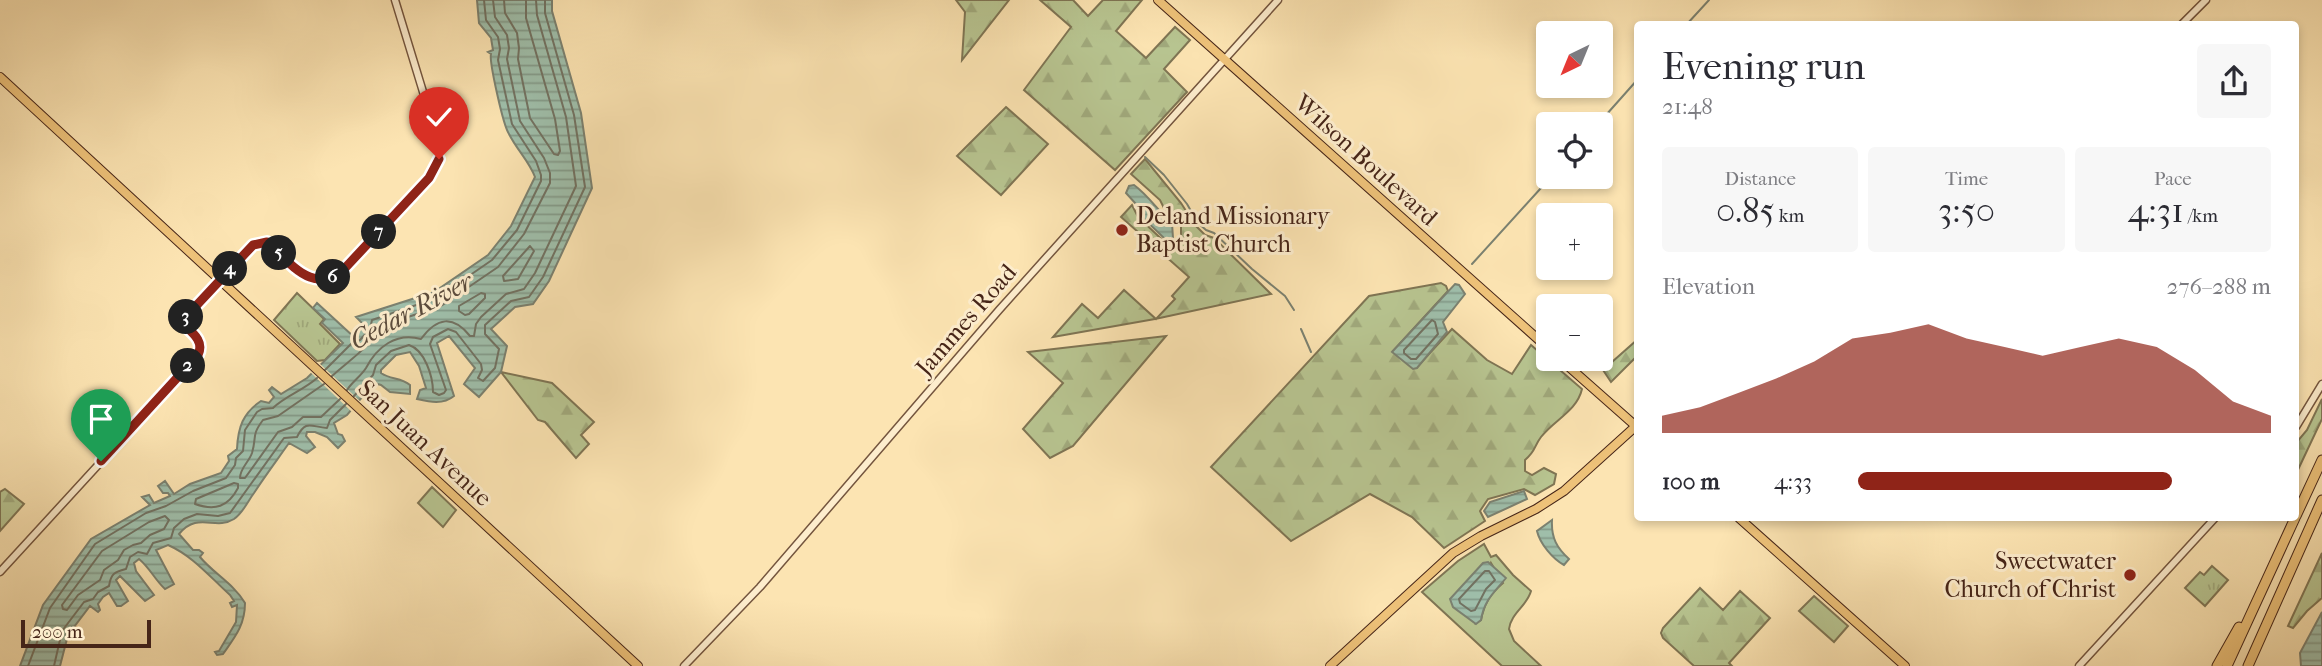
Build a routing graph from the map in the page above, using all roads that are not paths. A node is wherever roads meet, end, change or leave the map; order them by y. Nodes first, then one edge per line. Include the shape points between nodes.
1 (395, 0) edge
2 (1158, 0) edge
3 (1278, 0) edge
4 (2206, 0) edge
5 (2185, 21) edge
6 (1225, 59) junction
7 (0, 77) edge
8 (220, 280) junction
9 (1536, 337) edge
10 (1574, 371) edge
11 (2322, 384) edge
12 (2299, 422) edge
13 (1634, 423) edge
14 (1634, 429) edge
15 (2322, 460) edge
16 (2322, 500) edge
17 (2299, 509) edge
18 (1742, 521) edge
19 (2212, 521) edge
20 (2293, 521) edge
21 (0, 572) edge
22 (2249, 616) junction
23 (638, 666) edge
24 (684, 666) edge
25 (1330, 666) edge
26 (1905, 666) edge
27 (2079, 666) edge
28 (2217, 666) edge
29 (2227, 666) edge
30 (2249, 666) edge

1 - 8 street via 438,141 436,167 333,277 308,277 267,242 253,245
2 - 6 main road, Wilson Boulevard
3 - 6 street, Jammes Road
4 - 5 street
6 - 9 main road, Wilson Boulevard
6 - 24 street, Jammes Road via 760,587
7 - 8 main road, San Juan Avenue
8 - 21 street via 181,322 198,338 198,355
8 - 23 main road, San Juan Avenue
10 - 13 main road
11 - 12 street
14 - 25 main road via 1556,496 1453,553
15 - 17 highway
16 - 30 highway
18 - 26 main road
19 - 27 street
20 - 22 highway
22 - 28 highway
22 - 29 highway

